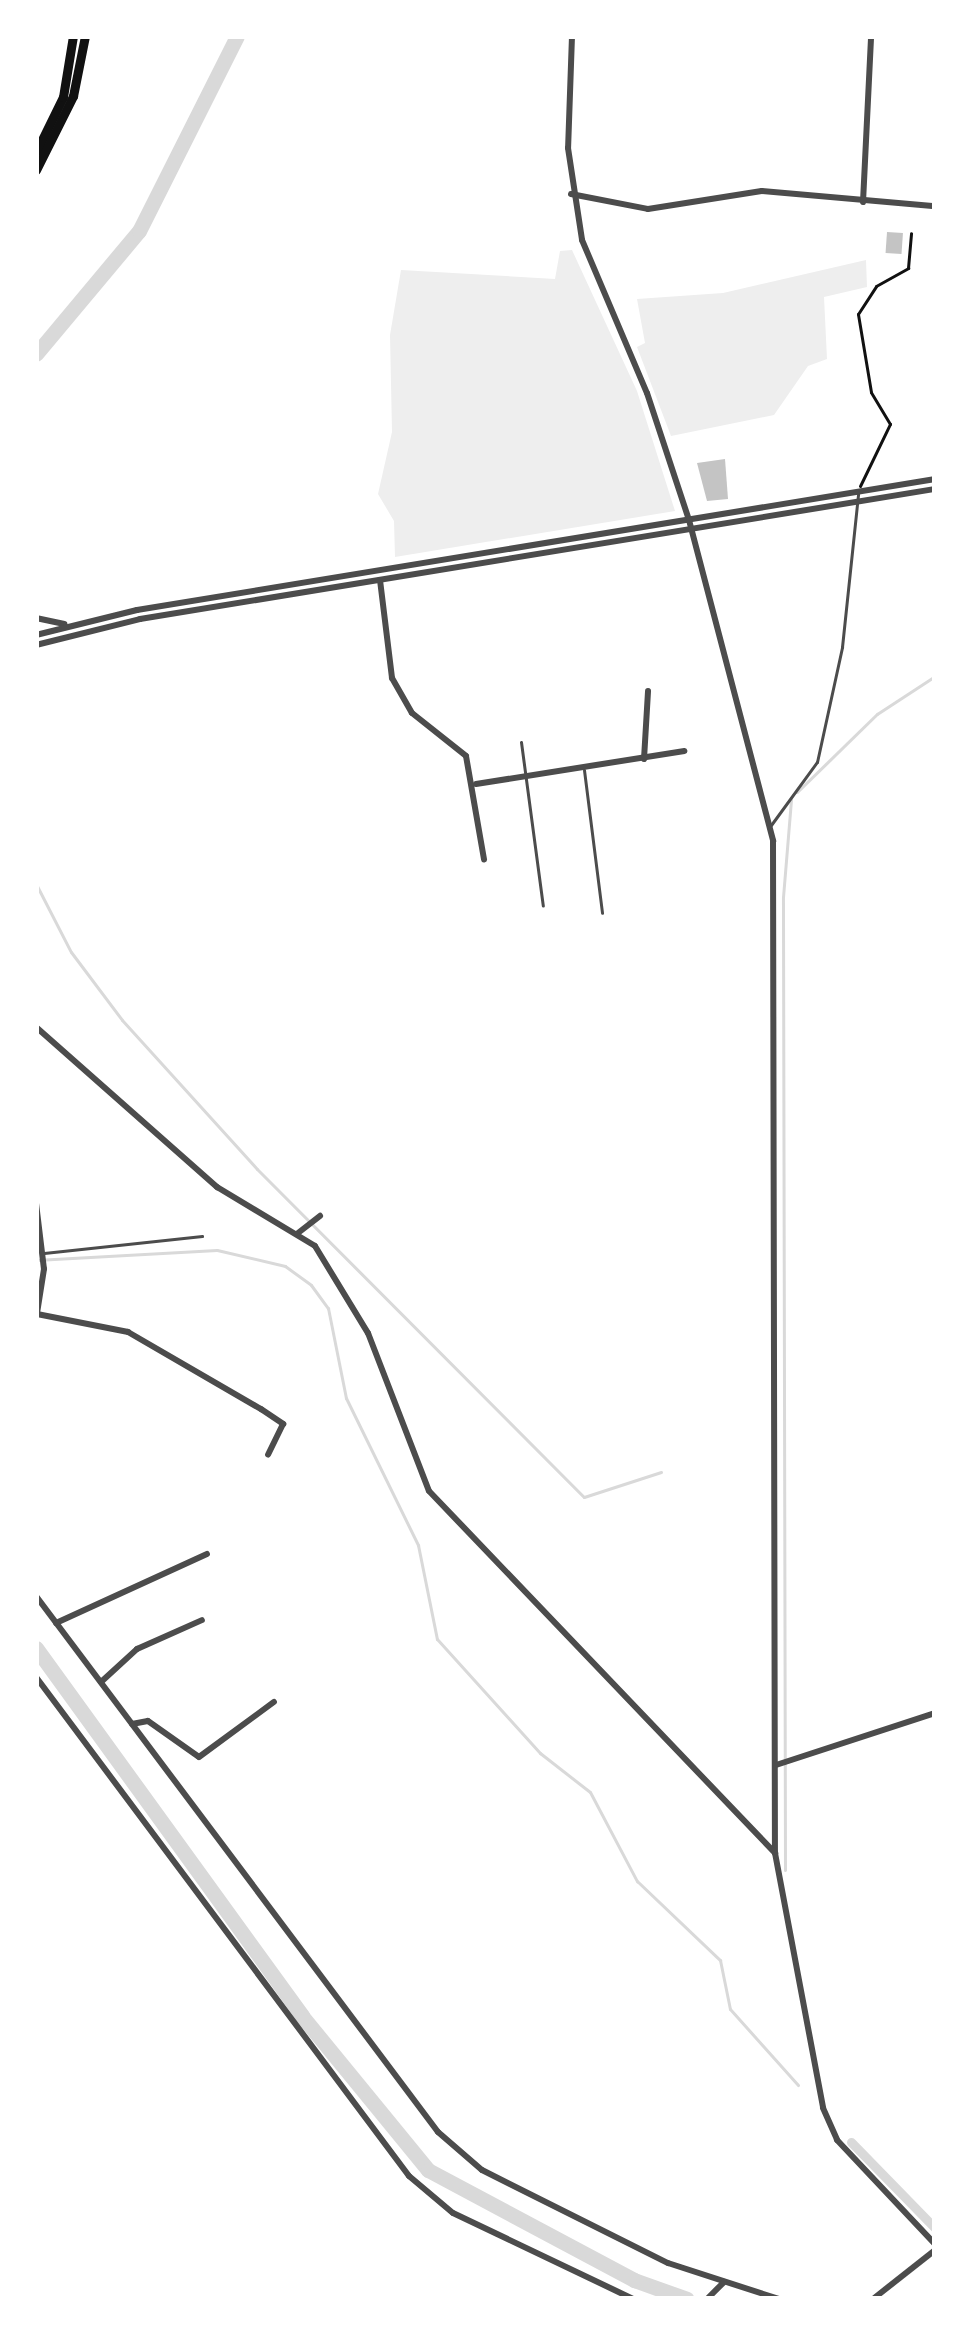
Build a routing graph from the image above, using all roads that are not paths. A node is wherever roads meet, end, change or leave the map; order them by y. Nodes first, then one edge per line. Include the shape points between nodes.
1 (74, 36) edge
2 (85, 36) edge
3 (572, 36) edge
4 (871, 36) edge
5 (36, 152) edge
6 (36, 170) edge
7 (571, 194) junction
8 (863, 202) junction
9 (935, 206) edge
10 (935, 479) edge
11 (935, 489) edge
12 (859, 492) junction
13 (855, 502) junction
14 (690, 524) junction
15 (381, 575) junction
16 (36, 618) edge
17 (68, 625) junction
18 (78, 631) junction
19 (36, 635) edge
20 (36, 645) edge
21 (648, 691) dead end
22 (520, 742) dead end
23 (684, 751) dead end
24 (644, 759) junction
25 (584, 769) junction
26 (525, 776) junction
27 (476, 784) junction
28 (771, 825) junction
29 (484, 859) dead end
30 (544, 906) dead end
31 (602, 913) dead end
32 (36, 1027) edge
33 (36, 1203) edge
34 (317, 1218) dead end
35 (298, 1233) junction
36 (202, 1236) dead end
37 (43, 1254) junction
38 (37, 1315) edge
39 (268, 1454) dead end
40 (207, 1554) dead end
41 (36, 1596) edge
42 (202, 1620) dead end
43 (56, 1623) junction
44 (36, 1678) edge
45 (101, 1682) junction
46 (274, 1702) dead end
47 (935, 1713) edge
48 (132, 1724) junction
49 (776, 1765) junction
50 (775, 1853) junction
51 (935, 2247) edge
52 (724, 2284) junction
53 (633, 2299) edge
54 (707, 2299) edge
55 (779, 2299) edge
56 (873, 2299) edge

1 - 5 main road via 63,97
2 - 6 main road via 73,96
3 - 7 street
4 - 8 street
7 - 8 street via 648,209 762,191
7 - 14 street
8 - 9 street
10 - 12 street
11 - 13 street
12 - 13 lane
12 - 14 street
13 - 14 street
13 - 28 lane via 842,647 818,762
14 - 15 street
14 - 28 street
15 - 17 street
15 - 18 street
15 - 27 street via 386,657 400,698 456,743
16 - 17 street
17 - 18 street
17 - 19 street
18 - 20 street
21 - 24 street
22 - 26 lane
23 - 24 street
24 - 25 street
25 - 26 street
25 - 31 lane
26 - 27 street
26 - 30 lane
27 - 29 street
28 - 49 street
32 - 35 street via 217,1187
33 - 37 street
34 - 35 street
35 - 50 street via 350,1295 429,1491
36 - 37 lane
37 - 38 street
38 - 39 street via 128,1332 261,1409 283,1424
40 - 43 street
41 - 43 street
42 - 45 street via 137,1648
43 - 45 street
44 - 53 street via 410,2176 453,2213
45 - 48 street
46 - 48 street via 199,1756 148,1721
47 - 49 street
48 - 52 street via 438,2132 482,2170
49 - 50 street
50 - 51 street via 779,1908 823,2108 837,2140
51 - 56 street
52 - 54 street
52 - 55 street

